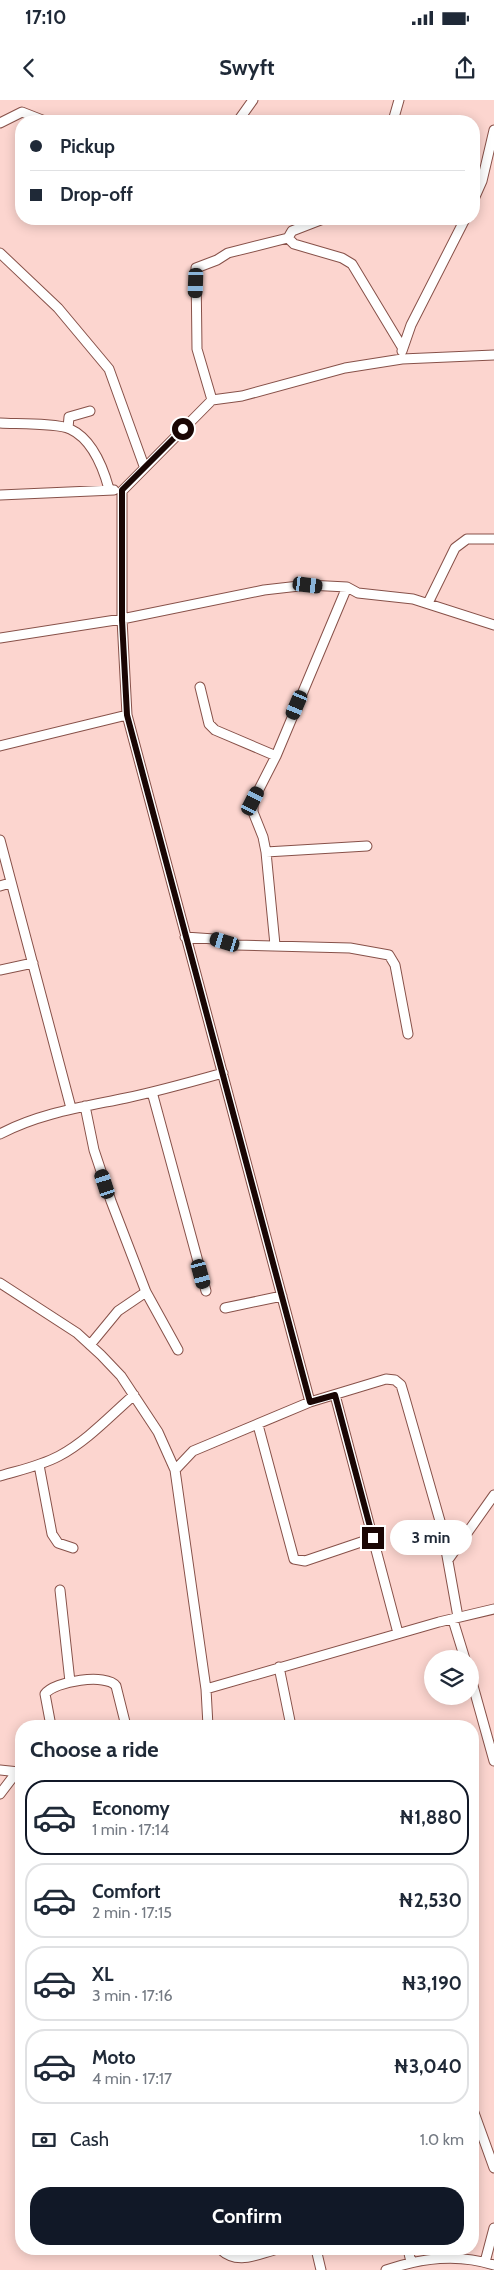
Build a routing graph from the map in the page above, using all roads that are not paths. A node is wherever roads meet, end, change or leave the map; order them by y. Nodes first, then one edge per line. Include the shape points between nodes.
1 (253, 100) edge
2 (399, 100) edge
3 (16, 115) edge
4 (30, 115) edge
5 (242, 115) edge
6 (395, 115) edge
7 (15, 116) edge
8 (0, 123) edge
9 (494, 130) edge
10 (480, 186) edge
11 (308, 225) edge
12 (462, 225) edge
13 (288, 238) junction
14 (0, 253) edge
15 (402, 347) junction
16 (494, 355) edge
17 (402, 358) junction
18 (212, 400) junction
19 (90, 411) dead end
20 (0, 423) edge
21 (68, 428) junction
22 (144, 466) junction
23 (109, 489) junction
24 (122, 490) junction
25 (0, 495) edge
26 (494, 538) edge
27 (347, 587) junction
28 (428, 603) junction
29 (122, 620) junction
30 (494, 625) edge
31 (0, 638) edge
32 (200, 687) dead end
33 (127, 715) junction
34 (0, 746) edge
35 (276, 756) junction
36 (0, 840) edge
37 (367, 846) dead end
38 (266, 852) junction
39 (10, 883) junction
40 (0, 886) edge
41 (185, 937) junction
42 (275, 945) junction
43 (33, 963) junction
44 (0, 970) edge
45 (408, 1034) dead end
46 (224, 1073) junction
47 (152, 1092) junction
48 (85, 1106) junction
49 (71, 1108) junction
50 (1, 1131) edge
51 (0, 1283) edge
52 (206, 1291) dead end
53 (146, 1292) junction
54 (282, 1296) junction
55 (226, 1308) dead end
56 (90, 1345) junction
57 (178, 1350) dead end
58 (335, 1395) junction
59 (134, 1396) junction
60 (310, 1402) junction
61 (258, 1425) junction
62 (39, 1465) junction
63 (175, 1470) junction
64 (0, 1476) edge
65 (494, 1495) edge
66 (373, 1538) junction
67 (73, 1548) dead end
68 (448, 1560) junction
69 (60, 1590) dead end
70 (494, 1609) edge
71 (455, 1618) junction
72 (398, 1633) junction
73 (463, 1650) edge
74 (279, 1667) junction
75 (70, 1682) junction
76 (206, 1689) junction
77 (478, 1705) edge
78 (50, 1720) edge
79 (124, 1720) edge
80 (208, 1720) edge
81 (290, 1720) edge
82 (494, 1761) edge
83 (0, 1770) edge
84 (15, 1772) edge
85 (15, 1776) edge
86 (0, 1794) edge
87 (479, 2126) edge
88 (494, 2166) edge
89 (494, 2228) edge
90 (226, 2255) edge
91 (255, 2255) edge
92 (317, 2255) edge
93 (409, 2255) edge
94 (411, 2262) junction
95 (484, 2262) junction
96 (494, 2265) edge
97 (321, 2270) edge
98 (386, 2270) edge

1 - 5 street
2 - 6 street
3 - 4 street via 22,112
7 - 8 street
9 - 10 street
11 - 13 street via 292,231
12 - 15 street
13 - 15 street via 294,244 352,264
13 - 18 street via 228,253 196,268 197,349
14 - 22 street via 58,308 109,369
15 - 17 street
16 - 17 street
17 - 18 street via 345,368 242,396
18 - 22 street
19 - 21 street via 69,417
20 - 21 street
21 - 23 street via 90,447 105,472
22 - 24 street
23 - 24 street
23 - 25 street
24 - 29 street
26 - 28 street via 468,539 455,548
27 - 28 street via 358,593
27 - 29 street via 308,585 264,590
27 - 35 street
28 - 30 street
29 - 31 street
29 - 33 street
32 - 35 street via 209,724 215,730
33 - 34 street
33 - 41 street
35 - 38 street via 253,801 253,812
36 - 39 street
37 - 38 street
38 - 42 street
39 - 40 street
39 - 43 street
41 - 42 street via 214,939 236,946
41 - 46 street
42 - 45 street via 350,948 389,955 395,965
43 - 44 street
43 - 49 street
46 - 47 street
46 - 54 street
47 - 48 street
47 - 52 street
48 - 49 street
48 - 53 street via 94,1150 111,1202
49 - 50 street
51 - 56 street via 77,1333
53 - 56 street via 118,1311
53 - 57 street
54 - 55 street
54 - 60 street
56 - 59 street via 121,1376
58 - 60 street
58 - 66 street
58 - 68 street via 386,1379 401,1385 418,1438
59 - 62 street via 79,1443
59 - 63 street via 158,1432
60 - 61 street
61 - 63 street via 193,1451
61 - 66 street via 294,1559 305,1561
62 - 64 street
62 - 67 street via 52,1534 58,1544
63 - 76 street
65 - 68 street
66 - 72 street
68 - 71 street
69 - 75 street
70 - 71 street
71 - 72 street
71 - 73 street
72 - 74 street
74 - 76 street
74 - 81 street
75 - 78 street via 48,1689 45,1694
75 - 79 street via 112,1681
76 - 80 street
77 - 82 street
83 - 84 street
85 - 86 street
87 - 88 street
89 - 95 street
90 - 91 street via 239,2259
92 - 97 street
93 - 94 street
94 - 95 street via 442,2257
94 - 98 street
95 - 96 street

